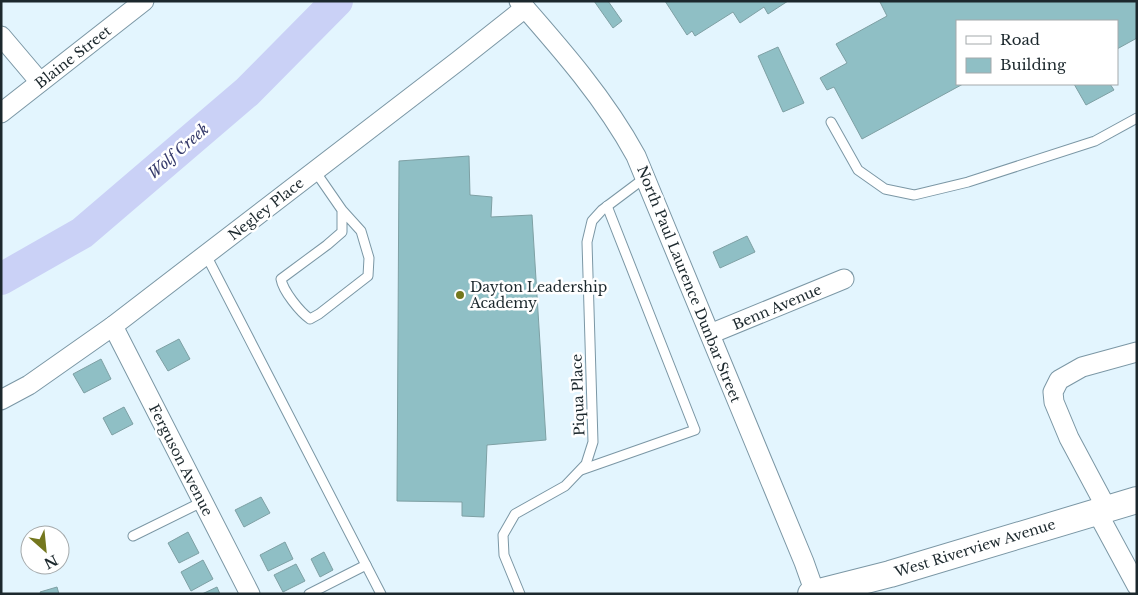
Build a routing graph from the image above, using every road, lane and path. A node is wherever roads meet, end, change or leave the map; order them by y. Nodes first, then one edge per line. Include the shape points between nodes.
1 (144, 1) edge
2 (522, 5) edge
3 (1, 36) edge
4 (40, 82) junction
5 (1, 113) edge
6 (1137, 118) edge
7 (831, 122) dead end
8 (315, 171) junction
9 (646, 177) junction
10 (607, 206) junction
11 (342, 210) junction
12 (206, 255) junction
13 (844, 279) dead end
14 (113, 326) junction
15 (710, 334) junction
16 (1137, 352) edge
17 (1, 400) edge
18 (579, 471) junction
19 (1137, 500) edge
20 (202, 502) junction
21 (1102, 511) junction
22 (133, 536) dead end
23 (366, 565) junction
24 (1137, 586) edge
25 (854, 589) edge
26 (813, 593) edge
27 (250, 594) edge
28 (309, 594) edge
29 (380, 594) edge
30 (520, 594) edge

1 - 4 street, Blaine Street
2 - 8 street, Negley Place via 458,61
2 - 9 street, North Paul Laurence Dunbar Street via 603,102 621,128
3 - 4 street
4 - 5 street, Blaine Street
6 - 7 lane via 1096,141 968,182 914,195 885,189 858,170
8 - 11 lane
8 - 12 street, Negley Place
9 - 10 lane, Piqua Place
9 - 15 street, North Paul Laurence Dunbar Street
10 - 18 lane, Piqua Place via 592,221 587,242 593,442 586,464
10 - 18 lane via 695,430
11 - 11 lane via 361,231 369,258 368,276 310,319 282,286 281,279 342,232
12 - 14 street, Negley Place
12 - 23 lane
13 - 15 street, Benn Avenue
14 - 17 street, Negley Place via 29,385
14 - 20 street, Ferguson Avenue
15 - 26 street, North Paul Laurence Dunbar Street via 804,562
16 - 21 street via 1082,367 1059,380 1053,392 1054,402
18 - 30 lane, Piqua Place via 565,486 515,514 502,535 504,555
19 - 21 street, West Riverview Avenue
20 - 22 lane
20 - 27 street, Ferguson Avenue
21 - 24 street
21 - 25 street, West Riverview Avenue via 890,574
23 - 28 lane
23 - 29 lane
25 - 26 street, West Riverview Avenue

